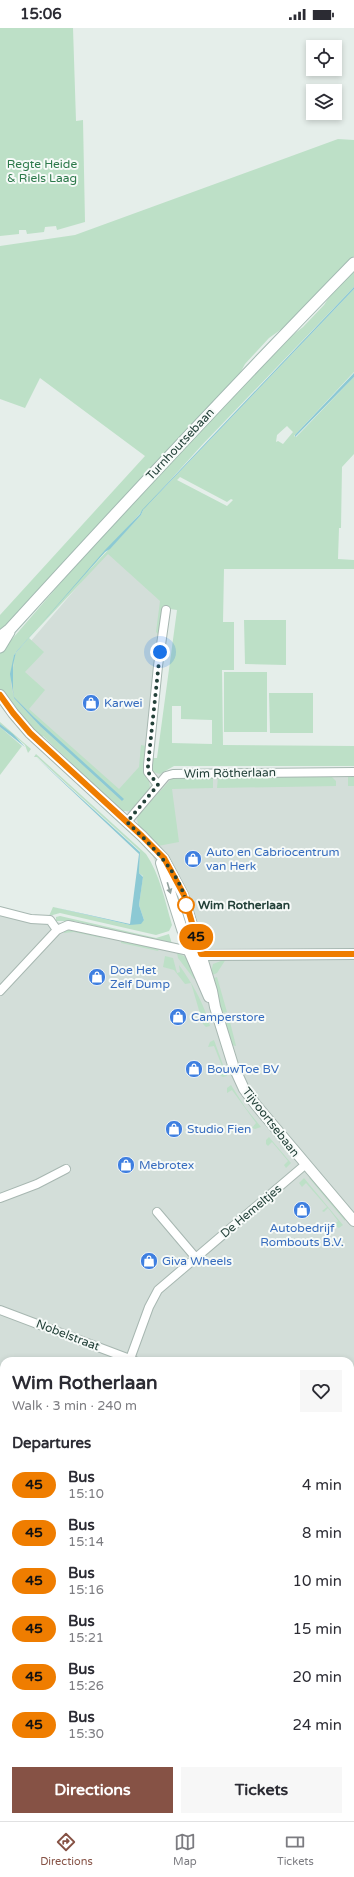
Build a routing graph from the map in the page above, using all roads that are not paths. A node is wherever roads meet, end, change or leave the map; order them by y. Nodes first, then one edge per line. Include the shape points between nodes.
1 (354, 263) edge
2 (166, 610) dead end
3 (10, 629) junction
4 (0, 637) edge
5 (0, 647) edge
6 (0, 695) edge
7 (0, 706) edge
8 (13, 713) junction
9 (354, 772) edge
10 (158, 785) junction
11 (127, 822) junction
12 (156, 851) junction
13 (0, 912) edge
14 (57, 930) junction
15 (189, 951) junction
16 (201, 954) junction
17 (354, 954) edge
18 (0, 991) edge
19 (215, 1007) junction
20 (306, 1164) junction
21 (66, 1169) dead end
22 (0, 1198) edge
23 (157, 1212) dead end
24 (354, 1221) edge
25 (196, 1258) junction
26 (0, 1310) edge
27 (124, 1357) edge
28 (133, 1357) edge

1 - 3 main road, Turnhoutsebaan via 202,420
2 - 10 street via 148,765 148,772
3 - 4 main road, Turnhoutsebaan
3 - 5 main road, Turnhoutsebaan
6 - 8 street, Tijvoortsebaan
7 - 8 street, Tijvoortsebaan
8 - 11 street, Tijvoortsebaan via 30,733
9 - 10 street, Wim Rötherlaan via 173,774 166,776
10 - 11 street, Wim Rötherlaan
11 - 12 street, Tijvoortsebaan
12 -> 15 street, Tijvoortsebaan
12 - 16 street, Tijvoortsebaan via 164,858 184,895
13 - 14 street via 31,919 50,920
14 - 15 street via 72,925
14 - 18 street
15 - 16 street
15 - 19 street, Tijvoortsebaan
16 - 17 street
16 - 19 street, Tijvoortsebaan
19 - 20 street, Tijvoortsebaan via 233,1065 244,1089
20 - 24 street, Tijvoortsebaan
20 - 25 street, De Hemeltjes
21 - 22 street via 37,1184
23 - 25 street
25 - 28 street, De Hemeltjes via 158,1290 149,1307
26 - 27 street, Nobelstraat

